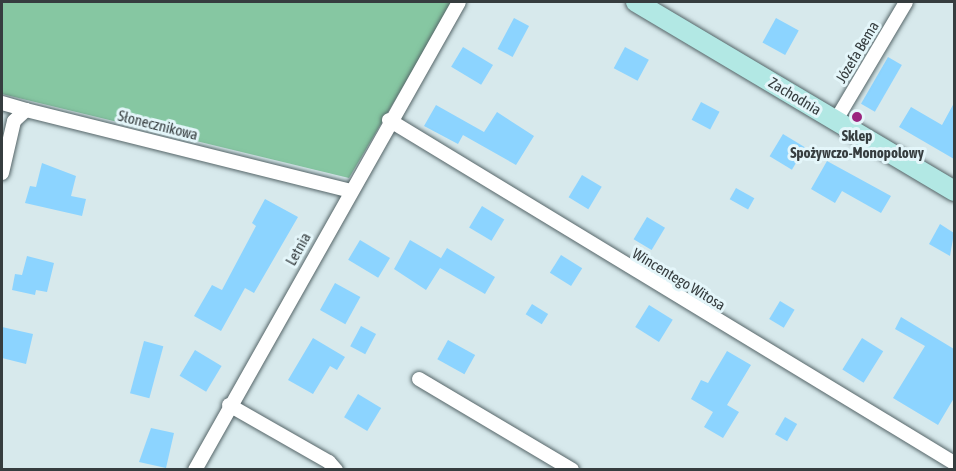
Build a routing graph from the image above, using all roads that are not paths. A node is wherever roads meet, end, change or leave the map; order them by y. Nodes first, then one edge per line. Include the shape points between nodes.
1 (459, 2) edge
2 (636, 2) edge
3 (906, 2) edge
4 (2, 103) edge
5 (26, 111) junction
6 (389, 120) junction
7 (836, 120) junction
8 (2, 173) edge
9 (350, 191) junction
10 (954, 192) edge
11 (419, 379) dead end
12 (229, 405) junction
13 (954, 463) edge
14 (195, 470) edge
15 (336, 470) edge
16 (572, 470) edge

1 - 6 street, Letnia
2 - 7 street, Zachodnia
3 - 7 street, Józefa Bema
4 - 5 street, Słonecznikowa
5 - 8 street via 14,121
5 - 9 street, Słonecznikowa
6 - 9 street, Letnia
6 - 13 street, Wincentego Witosa
7 - 10 street, Zachodnia
9 - 12 street, Letnia
11 - 16 street
12 - 14 street, Letnia
12 - 15 street

